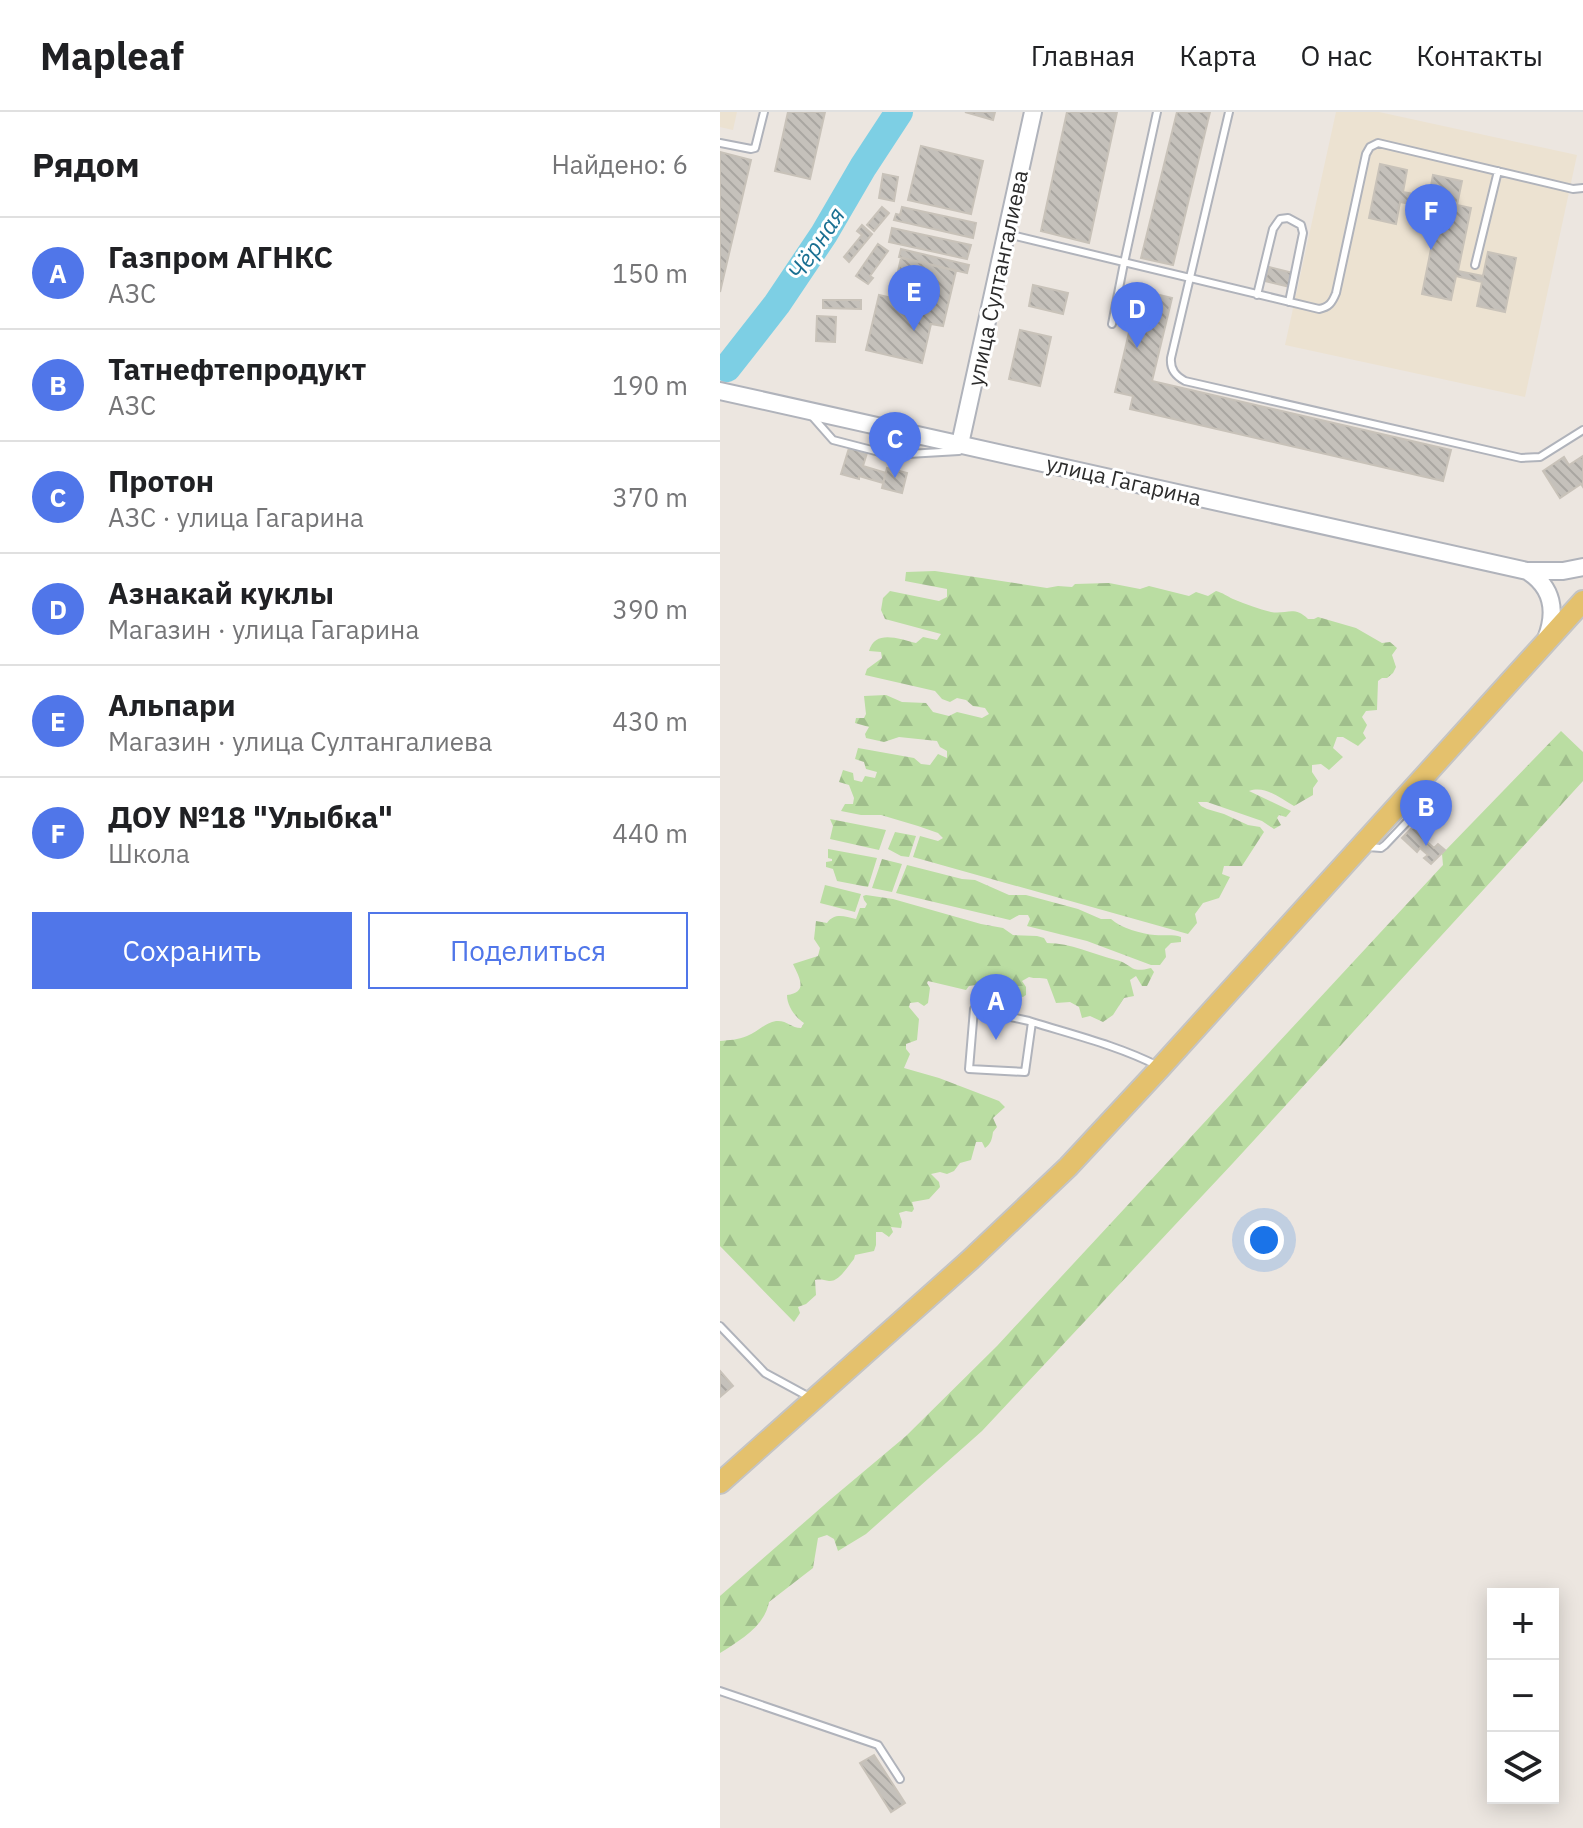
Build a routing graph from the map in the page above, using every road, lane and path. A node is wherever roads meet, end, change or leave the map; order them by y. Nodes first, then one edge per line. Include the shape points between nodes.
1 (764, 112) edge
2 (1033, 112) edge
3 (1157, 112) edge
4 (1229, 112) edge
5 (720, 143) edge
6 (1498, 171) junction
7 (1583, 188) edge
8 (1007, 234) junction
9 (1124, 263) junction
10 (1475, 265) dead end
11 (1189, 278) junction
12 (1257, 295) junction
13 (1289, 302) junction
14 (1112, 324) dead end
15 (720, 391) edge
16 (806, 410) junction
17 (1583, 430) edge
18 (960, 444) junction
19 (986, 449) junction
20 (1583, 567) edge
21 (1527, 571) junction
22 (1583, 601) edge
23 (1544, 645) junction
24 (1032, 1022) junction
25 (1161, 1067) junction
26 (720, 1326) edge
27 (814, 1399) junction
28 (720, 1483) edge
29 (720, 1691) edge
30 (900, 1779) dead end

1 - 5 lane via 755,148
2 - 8 street, улица Султангалиева
3 - 9 lane
4 - 11 lane
6 - 7 lane
6 - 10 lane
6 - 13 lane via 1386,144 1370,147 1333,301 1319,309
8 - 9 lane
8 - 18 street, улица Султангалиева
9 - 11 lane
9 - 14 lane
11 - 12 lane
11 - 17 lane via 1170,365 1185,381 1521,458 1540,457
12 - 13 lane
12 - 13 lane via 1273,229 1288,218 1301,225 1303,233
15 - 16 street, улица Гагарина
16 - 18 street, улица Гагарина
16 - 19 lane via 833,440 891,455
18 - 19 street, улица Гагарина
19 - 21 street, улица Гагарина
20 - 21 street, улица Гагарина
21 - 23 street via 1545,587 1552,603
22 - 23 main road
23 - 25 main road
24 - 24 lane via 974,1009 969,1069 1025,1072
24 - 25 lane
25 - 27 main road via 1037,1198
26 - 27 lane via 765,1373
27 - 28 main road
29 - 30 lane via 878,1745

